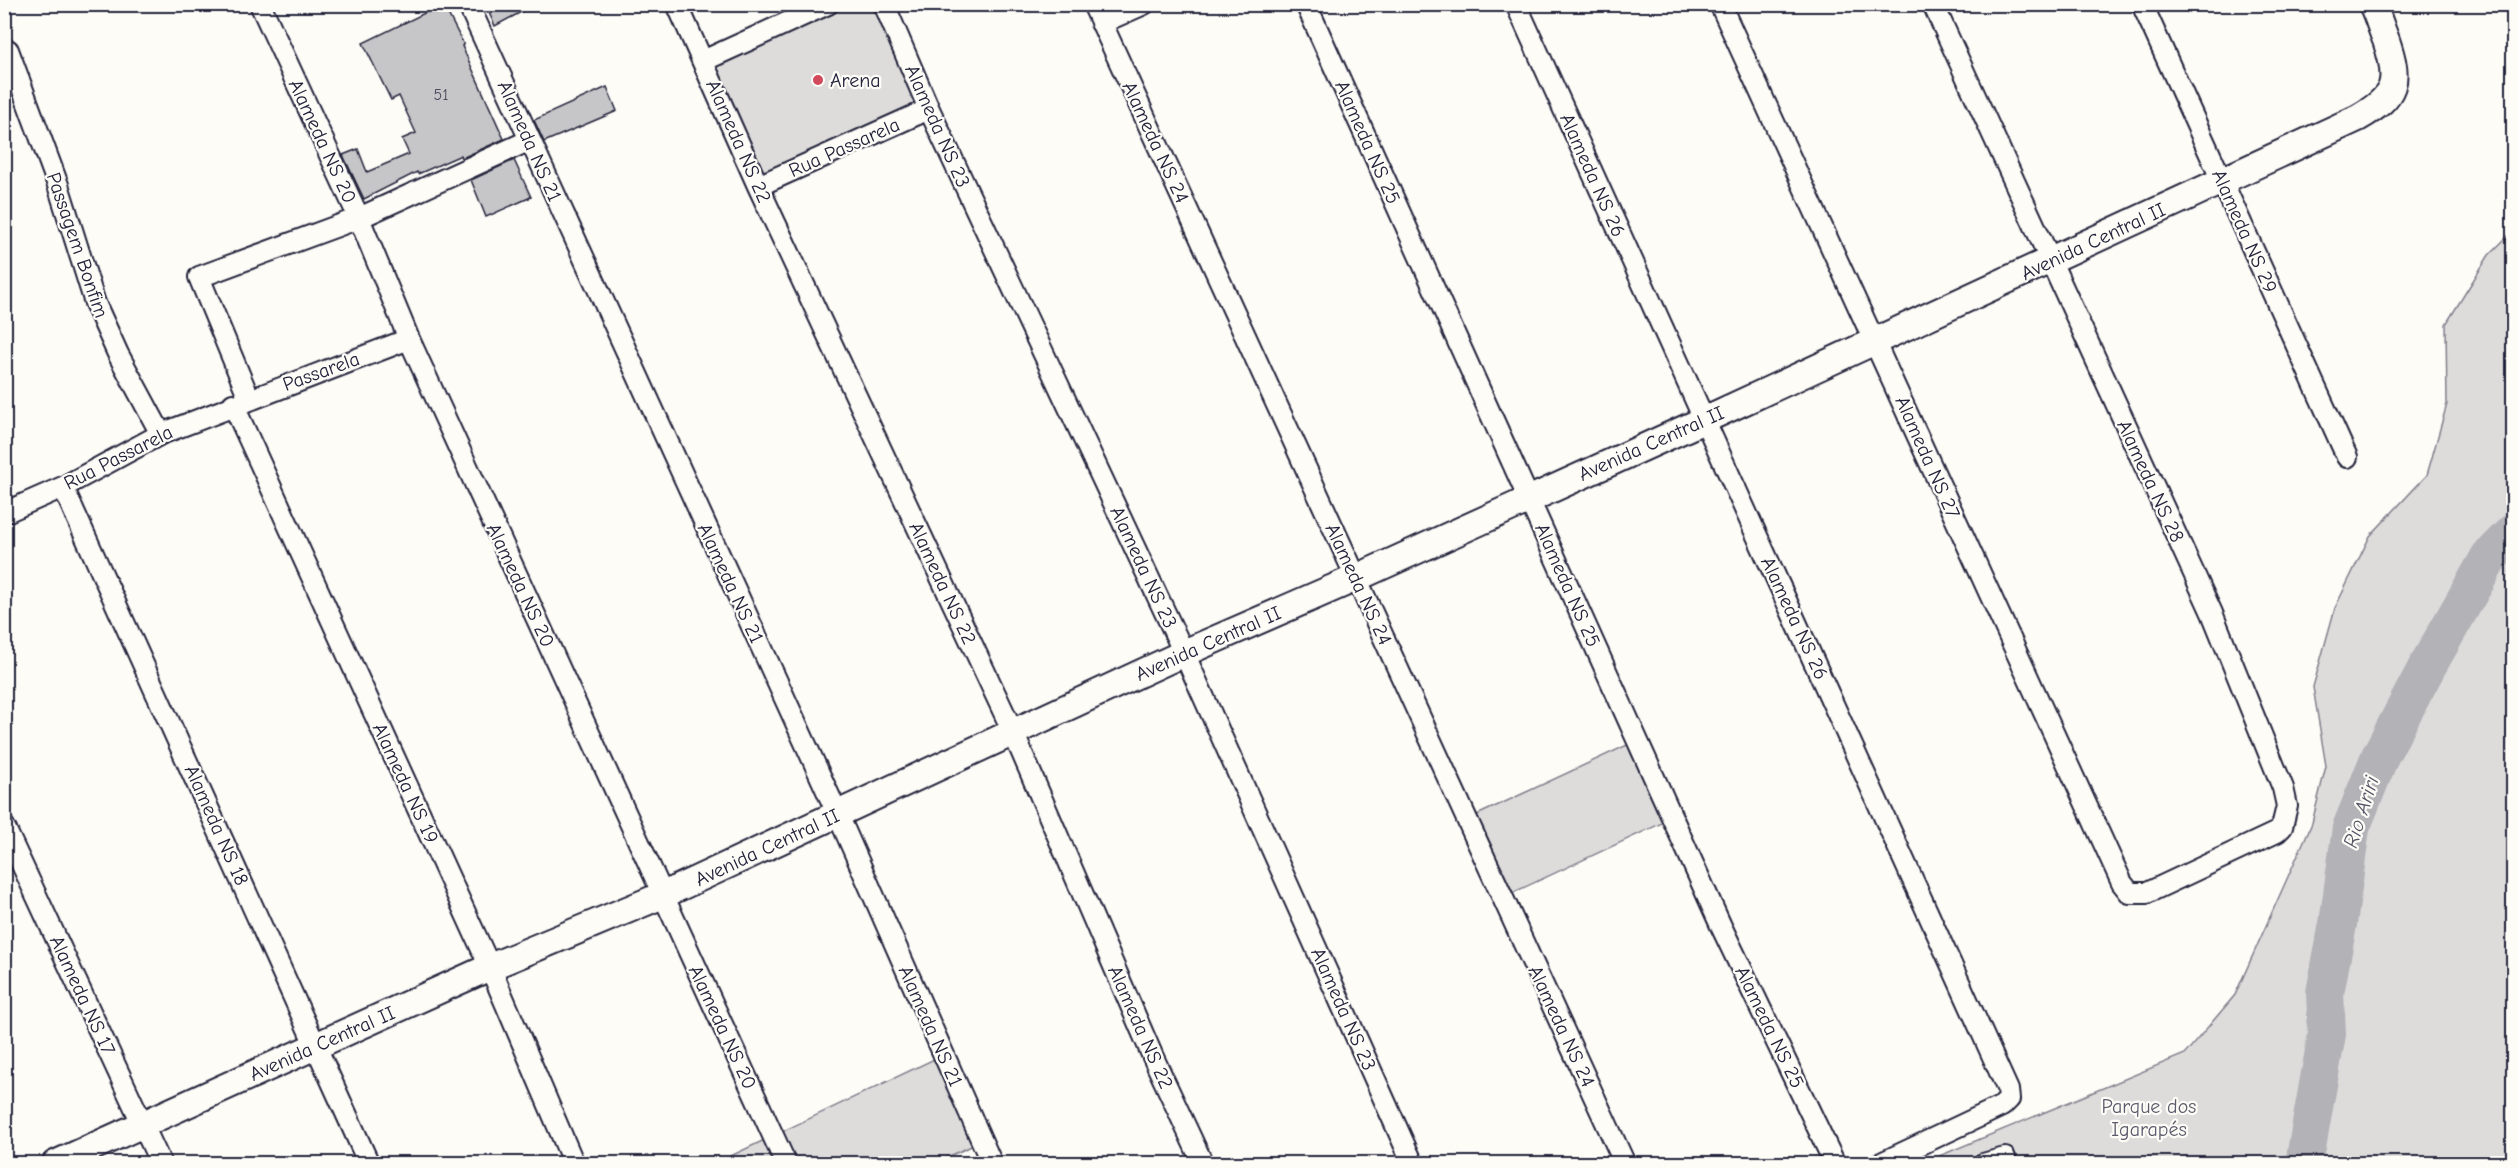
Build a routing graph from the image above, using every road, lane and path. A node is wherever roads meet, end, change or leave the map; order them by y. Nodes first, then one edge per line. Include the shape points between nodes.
1 (260, 4) edge
2 (468, 4) edge
3 (677, 4) edge
4 (828, 4) edge
5 (884, 4) edge
6 (1093, 4) edge
7 (1144, 4) edge
8 (1306, 4) edge
9 (1516, 4) edge
10 (1720, 4) edge
11 (1933, 4) edge
12 (2142, 4) edge
13 (2372, 4) edge
14 (1101, 23) junction
15 (8, 50) dead end
16 (703, 61) junction
17 (929, 109) junction
18 (530, 140) junction
19 (2222, 181) junction
20 (758, 186) junction
21 (358, 218) junction
22 (2050, 261) junction
23 (409, 339) junction
24 (1876, 341) junction
25 (241, 401) junction
26 (1704, 420) junction
27 (161, 434) junction
28 (2347, 457) dead end
29 (63, 487) junction
30 (1529, 499) junction
31 (4, 513) edge
32 (1356, 578) junction
33 (1184, 653) junction
34 (1013, 732) junction
35 (838, 814) junction
36 (4, 826) edge
37 (2147, 892) joint
38 (663, 895) junction
39 (490, 967) junction
40 (318, 1046) junction
41 (143, 1123) junction
42 (2005, 1158) dead end
43 (56, 1164) edge
44 (161, 1164) edge
45 (369, 1164) edge
46 (574, 1164) edge
47 (786, 1164) edge
48 (992, 1164) edge
49 (1203, 1164) edge
50 (1413, 1164) edge
51 (1625, 1164) edge
52 (1835, 1164) edge
53 (1879, 1164) edge
54 (1983, 1164) edge

1 - 21 street, Alameda NS 20
2 - 18 street, Alameda NS 21
3 - 16 street, Alameda NS 22
4 - 16 street
5 - 17 street, Alameda NS 23
6 - 14 street, Alameda NS 24
7 - 14 street
8 - 30 street, Alameda NS 25
9 - 26 street, Alameda NS 26
10 - 24 street, Alameda NS 27
11 - 22 street, Alameda NS 28
12 - 19 street, Alameda NS 29
13 - 19 street, Avenida Central II via 2395,66 2394,83 2375,108
14 - 32 street, Alameda NS 24
15 - 27 street, Passagem Bonfim via 96,303
16 - 20 street, Alameda NS 22
17 - 20 street, Rua Passarela
17 - 33 street, Alameda NS 23
18 - 21 street
18 - 35 street, Alameda NS 21
19 - 22 street, Avenida Central II
19 - 28 street, Alameda NS 29
20 - 34 street, Alameda NS 22
21 - 23 street, Alameda NS 20
21 - 25 street, Alameda NS 19 via 199,276
22 - 24 street, Avenida Central II
22 - 37 street, Alameda NS 28 via 2212,613 2255,714 2287,806 2282,827 2268,837
23 - 25 street, Passarela
23 - 38 street, Alameda NS 20
24 - 26 street, Avenida Central II
24 - 37 street, Alameda NS 27 via 2122,883 2130,892
25 - 27 street, Rua Passarela
25 - 39 street, Alameda NS 19
26 - 30 street, Avenida Central II
26 - 53 street, Alameda NS 26 via 2009,1095 2002,1106
27 - 29 street, Rua Passarela
29 - 31 street, Rua Passarela
29 - 40 street, Alameda NS 18
30 - 32 street, Avenida Central II
30 - 52 street, Alameda NS 25 via 1722,926
32 - 33 street, Avenida Central II
32 - 51 street, Alameda NS 24
33 - 34 street, Avenida Central II
33 - 50 street, Alameda NS 23
34 - 35 street, Avenida Central II
34 - 49 street, Alameda NS 22
35 - 38 street, Avenida Central II
35 - 48 street, Alameda NS 21
36 - 41 street, Alameda NS 17
38 - 39 street, Avenida Central II
38 - 47 street, Alameda NS 20
39 - 40 street, Avenida Central II
39 - 46 street, Alameda NS 19
40 - 41 street, Avenida Central II
40 - 45 street, Alameda NS 18
41 - 43 street, Avenida Central II
41 - 44 street, Alameda NS 17
42 - 54 street

